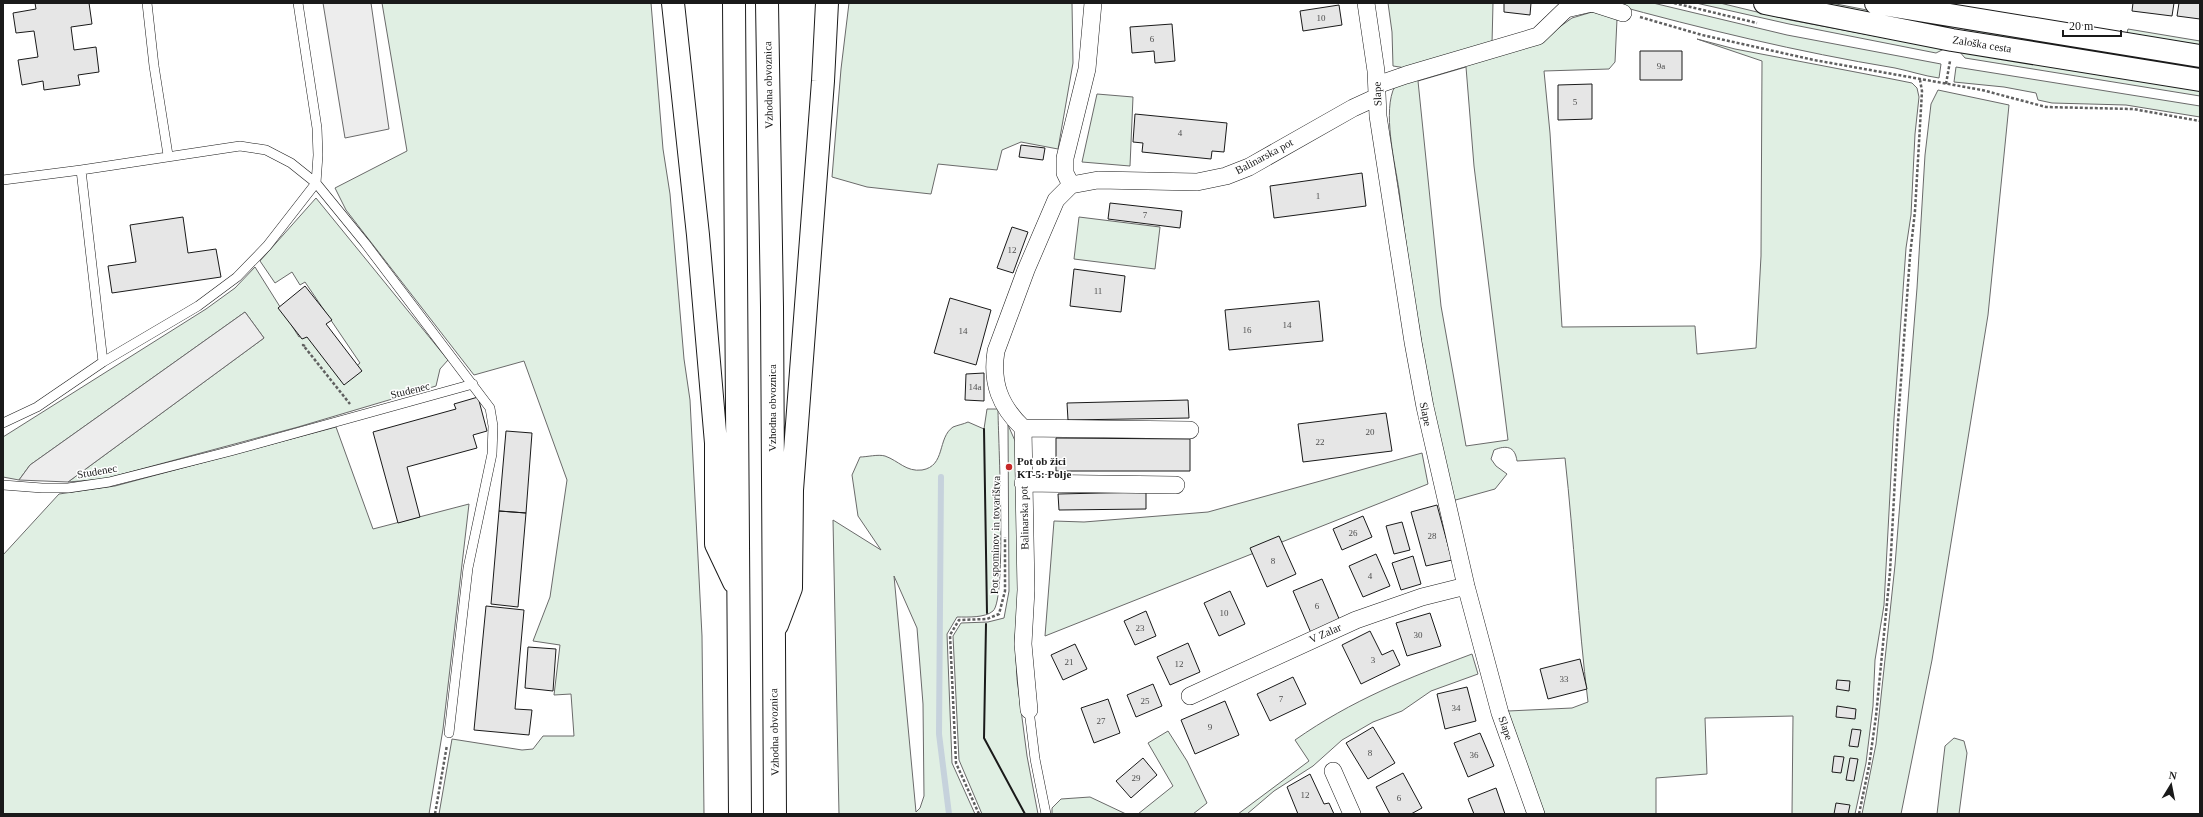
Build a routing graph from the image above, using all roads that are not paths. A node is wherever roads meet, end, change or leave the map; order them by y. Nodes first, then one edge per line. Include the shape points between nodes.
1 (147, 3) edge
2 (298, 3) edge
3 (672, 3) edge
4 (734, 3) edge
5 (767, 3) edge
6 (827, 3) edge
7 (1093, 3) edge
8 (1366, 3) edge
9 (1765, 3) edge
10 (1876, 3) edge
11 (1927, 8) edge
12 (1623, 12) road end
13 (2200, 56) edge
14 (2200, 80) edge
15 (1377, 91) junction
16 (168, 155) junction
17 (81, 170) junction
18 (3, 180) edge
19 (316, 183) junction
20 (1071, 185) junction
21 (103, 362) junction
22 (473, 384) junction
23 (3, 423) edge
24 (1023, 428) junction
25 (1190, 430) dead end
26 (1023, 483) junction
27 (3, 485) edge
28 (1176, 485) dead end
29 (1466, 586) junction
30 (737, 587) junction
31 (772, 635) junction
32 (1190, 696) dead end
33 (1029, 710) joint
34 (449, 733) road end
35 (1332, 771) dead end
36 (740, 814) edge
37 (775, 814) edge
38 (1046, 814) edge
39 (1352, 814) edge
40 (1536, 814) edge

1 - 16 lane
2 - 19 lane via 317,128
3 - 30 main road via 698,235 716,443 716,544
4 - 30 main road
5 - 31 main road, Vzhodna obvoznica via 772,315
6 - 31 main road via 792,490 791,588
7 - 20 street via 1087,69 1065,158 1065,173
8 - 15 street, Slape
9 - 14 main road, Zaloška cesta via 1945,38
10 - 11 main road, Zaloška cesta
11 - 13 main road, Zaloška cesta
12 - 15 street, Balinarska pot via 1592,3 1566,8 1538,36 1406,75
15 - 20 street, Balinarska pot via 1353,108 1249,167 1226,176 1197,182 1098,180
15 - 29 street, Slape via 1378,116 1412,342 1444,496
16 - 17 lane
16 - 19 lane via 240,146 266,150 291,163
17 - 18 lane
17 - 21 lane
19 - 21 lane via 267,246 237,277 198,306
19 - 22 lane
20 - 24 street via 1056,200 1026,270 996,351 994,375 998,393 1013,418
21 - 23 lane via 37,407
22 - 27 lane, Studenec via 109,482 68,488
22 - 34 lane via 490,408 493,426 492,454 468,568
24 - 25 street
24 - 26 street, Balinarska pot
26 - 28 street
26 - 33 street, Balinarska pot via 1026,590 1023,644
29 - 32 street, V Zalar via 1422,597 1356,620
29 - 40 street, Slape via 1500,713
30 - 36 main road
31 - 37 main road, Vzhodna obvoznica
33 - 38 lane
35 - 39 street

